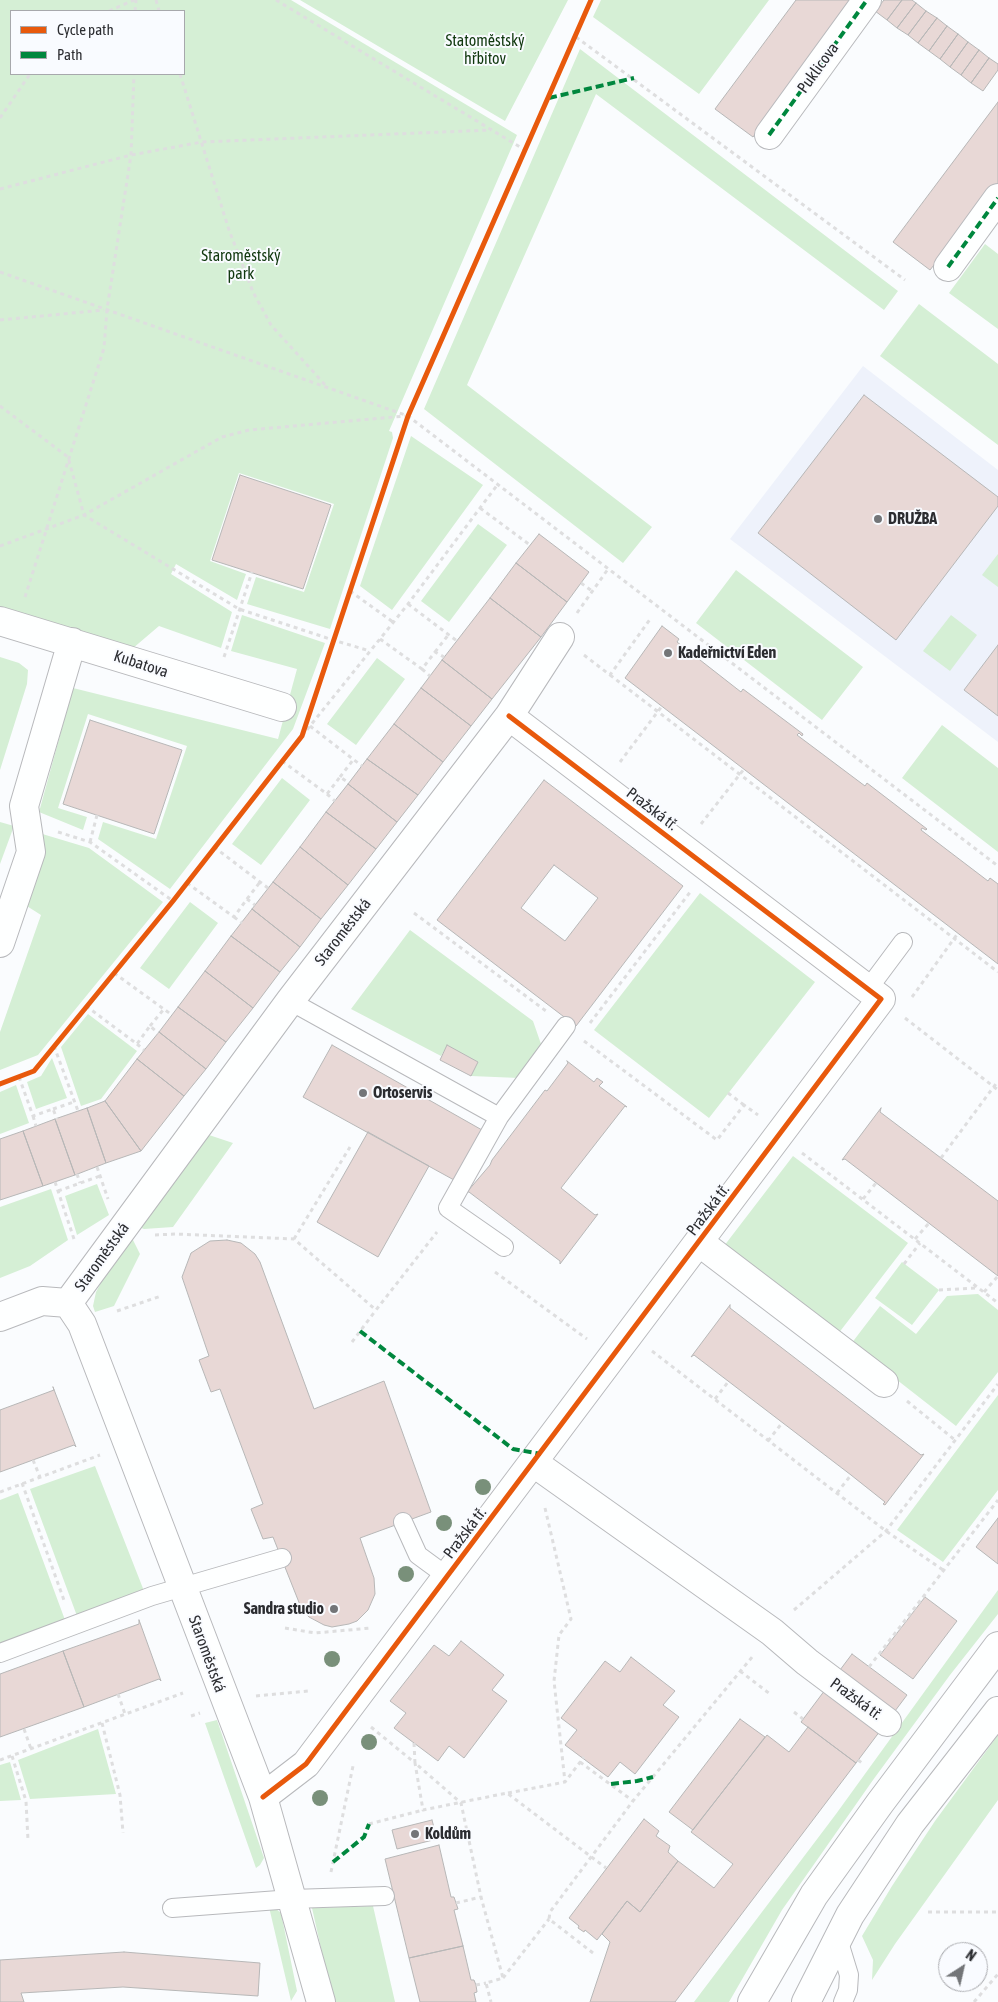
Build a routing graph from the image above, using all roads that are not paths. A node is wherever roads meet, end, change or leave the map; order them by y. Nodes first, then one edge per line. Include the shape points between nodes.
1 (867, 0) edge
2 (769, 135) dead end
3 (998, 198) edge
4 (948, 267) dead end
5 (8, 623) edge
6 (560, 637) road end
7 (72, 642) junction
8 (282, 707) dead end
9 (510, 716) junction
10 (1, 934) edge
11 (903, 942) dead end
12 (883, 1000) junction
13 (290, 1001) junction
14 (566, 1026) dead end
15 (499, 1117) junction
16 (700, 1242) junction
17 (504, 1247) dead end
18 (68, 1303) junction
19 (0, 1317) edge
20 (884, 1383) road end
21 (534, 1463) junction
22 (402, 1522) dead end
23 (282, 1558) dead end
24 (448, 1577) junction
25 (182, 1586) junction
26 (998, 1646) edge
27 (0, 1653) edge
28 (998, 1711) edge
29 (887, 1722) dead end
30 (263, 1797) junction
31 (385, 1896) dead end
32 (292, 1899) junction
33 (172, 1908) dead end
34 (838, 1939) junction
35 (321, 2002) edge
36 (752, 2002) edge
37 (806, 2002) edge
38 (843, 2002) edge

1 - 2 street, Puklicova
3 - 4 street
5 - 7 street, Kubatova
6 - 9 street, Staroměstská
7 - 8 street, Kubatova
7 - 10 street via 24,806 31,852
9 - 12 street, Pražská tř.
9 - 13 street, Staroměstská
11 - 12 lane
12 - 16 street, Pražská tř.
13 - 15 lane
13 - 18 street, Staroměstská
14 - 15 lane
15 - 17 lane via 448,1208
16 - 20 street
16 - 21 street, Pražská tř.
18 - 19 street via 42,1301
18 - 25 street, Staroměstská via 82,1324
21 - 24 street, Pražská tř.
21 - 29 street, Pražská tř. via 772,1632
22 - 24 lane via 418,1555
23 - 25 lane
24 - 30 street, Pražská tř. via 306,1764
25 - 27 lane
25 - 30 street, Staroměstská
26 - 36 street via 814,1895
28 - 34 street via 910,1824 850,1915
30 - 32 street, Staroměstská
31 - 32 lane
32 - 33 lane
32 - 35 street, Staroměstská
34 - 37 street
34 - 38 lane via 849,1975

